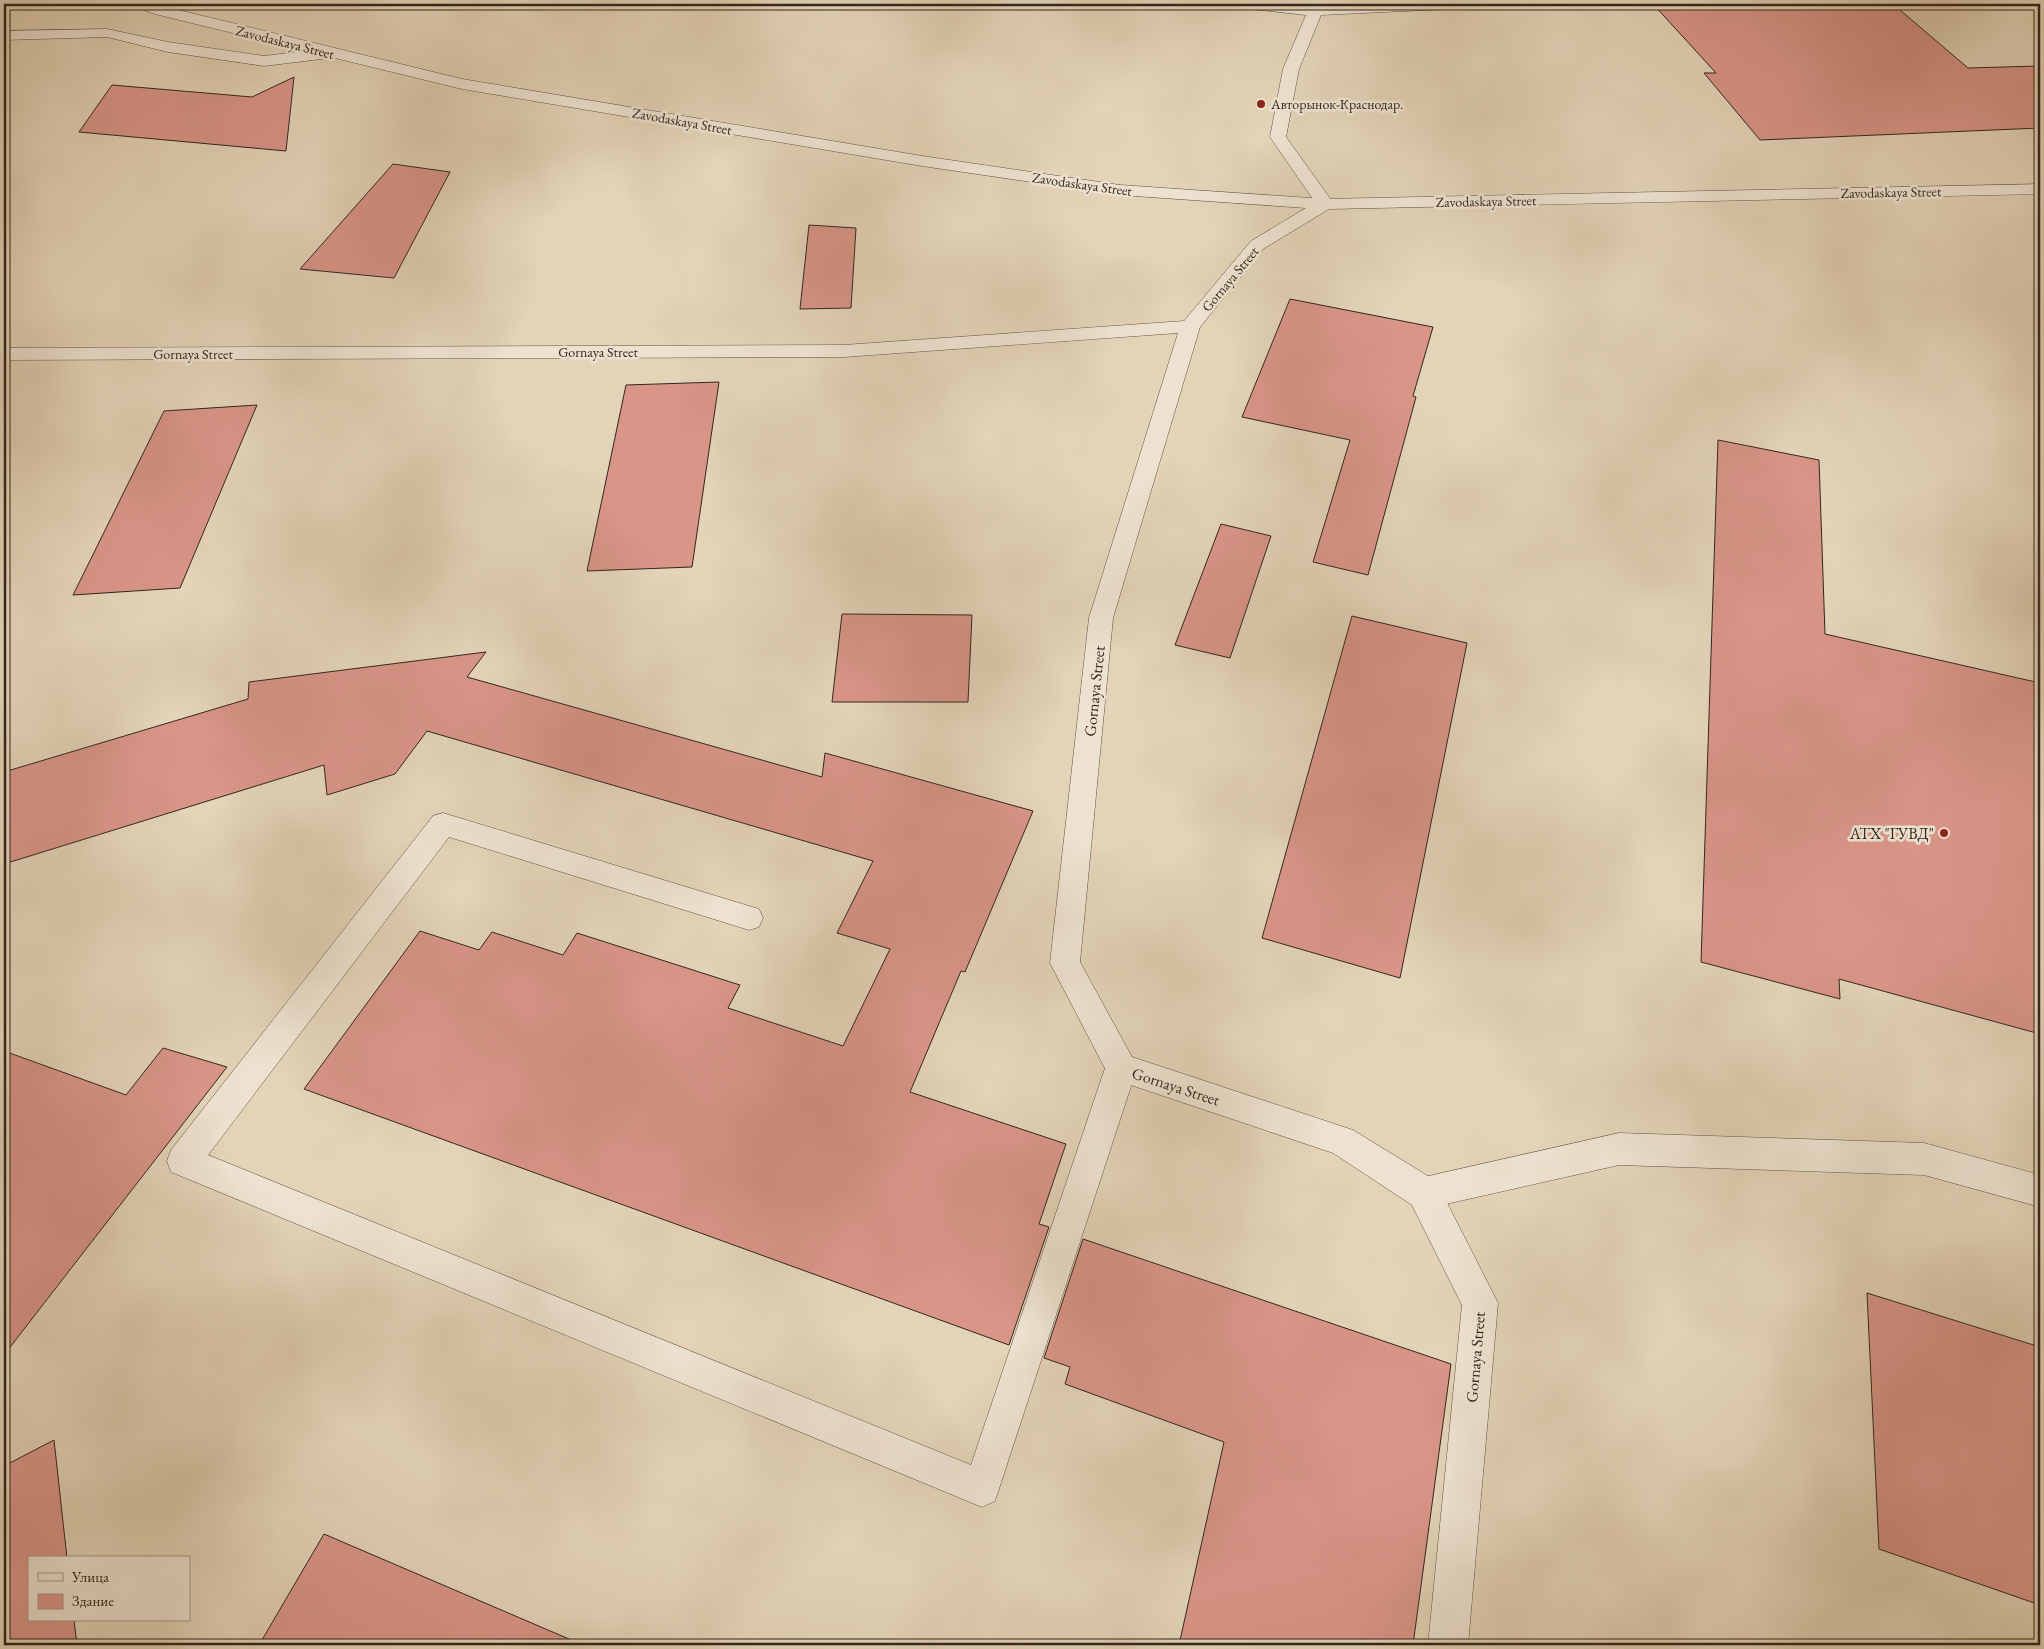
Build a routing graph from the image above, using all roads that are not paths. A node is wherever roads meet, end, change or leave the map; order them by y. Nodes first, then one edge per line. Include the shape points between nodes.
1 (141, 4) edge
2 (1241, 4) edge
3 (1468, 4) edge
4 (1315, 11) junction
5 (4, 36) edge
6 (329, 53) junction
7 (2040, 189) edge
8 (1324, 204) junction
9 (1190, 326) junction
10 (4, 354) edge
11 (748, 918) dead end
12 (1121, 1068) junction
13 (2040, 1191) edge
14 (1424, 1193) junction
15 (1448, 1645) edge

1 - 6 street, Zavodaskaya Street
2 - 4 street
3 - 4 street
4 - 8 street via 1292,70 1278,137
5 - 6 street via 107,33 168,47 264,61
6 - 8 street, Zavodaskaya Street via 462,84 922,161 1120,190
7 - 8 street, Zavodaskaya Street
8 - 9 street, Gornaya Street via 1258,244
9 - 10 street, Gornaya Street via 844,350
9 - 12 street, Gornaya Street via 1102,618 1065,963
11 - 12 street via 443,824 182,1161 982,1488
12 - 14 street, Gornaya Street via 1342,1141
13 - 14 street via 1924,1159 1619,1149
14 - 15 street, Gornaya Street via 1480,1303

